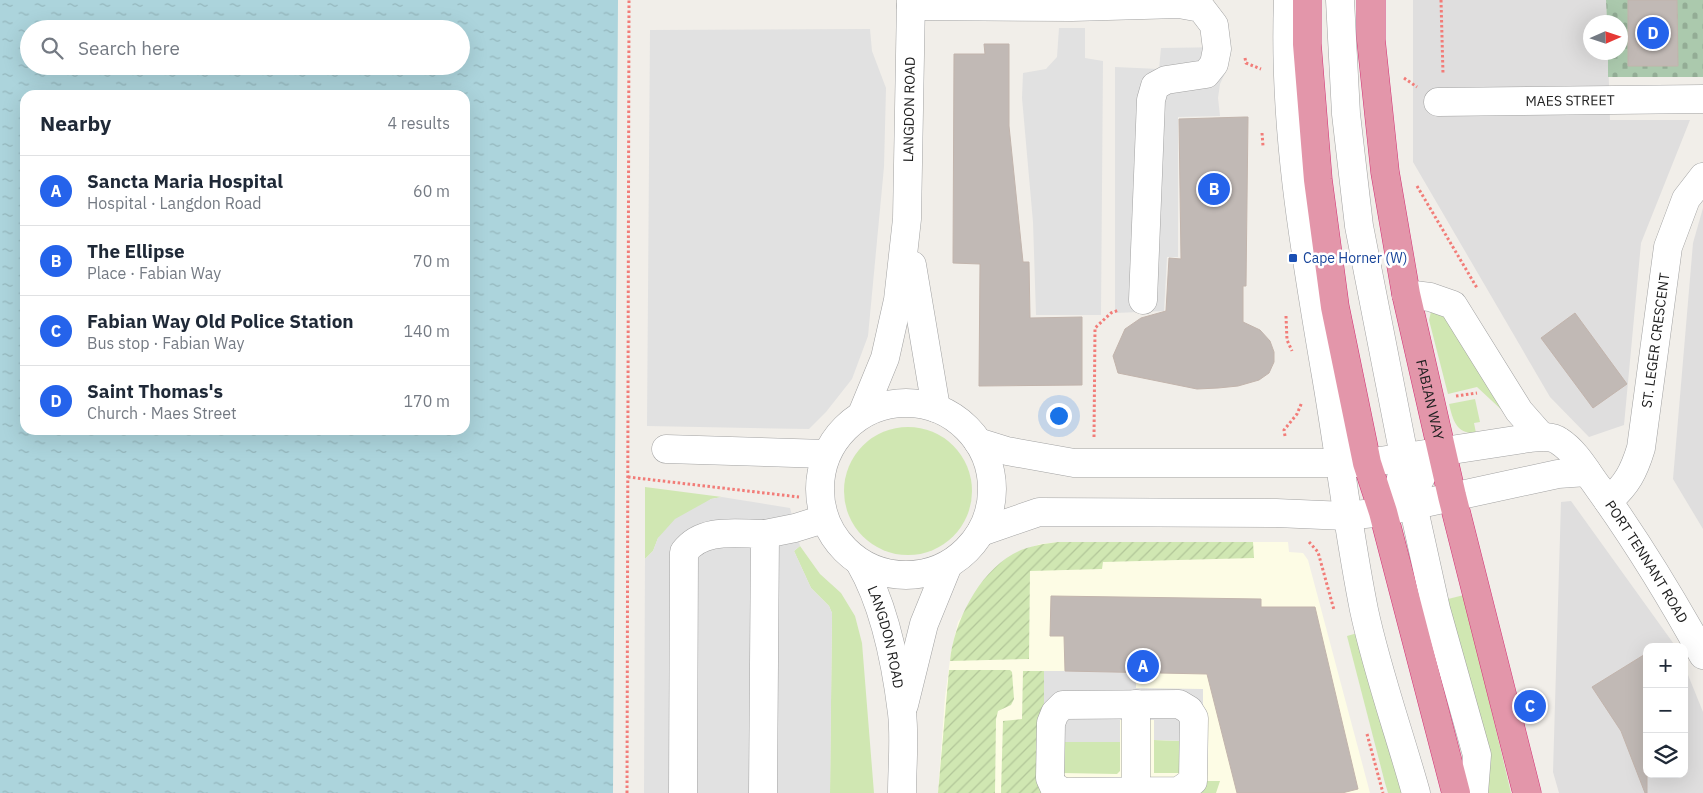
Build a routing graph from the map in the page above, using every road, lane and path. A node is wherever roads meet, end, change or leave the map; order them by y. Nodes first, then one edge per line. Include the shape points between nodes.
1 (629, 0) edge
2 (1288, 0) edge
3 (1307, 0) edge
4 (1340, 0) edge
5 (1371, 0) edge
6 (1441, 0) edge
7 (911, 3) edge
8 (1703, 99) edge
9 (1441, 102) joint
10 (1703, 177) edge
11 (1412, 178) dead end
12 (907, 219) junction
13 (1406, 294) junction
14 (1482, 296) dead end
15 (1142, 300) joint
16 (1447, 397) dead end
17 (1484, 400) dead end
18 (936, 408) junction
19 (862, 414) junction
20 (1541, 436) junction
21 (978, 442) junction
22 (666, 449) dead end
23 (1442, 450) junction
24 (826, 454) junction
25 (1404, 456) junction
26 (1367, 462) junction
27 (1340, 463) junction
28 (1094, 464) junction
29 (1587, 472) junction
30 (628, 477) junction
31 (1452, 496) junction
32 (1608, 501) junction
33 (1413, 505) junction
34 (822, 509) junction
35 (1383, 512) junction
36 (1346, 516) junction
37 (981, 532) junction
38 (765, 534) junction
39 (860, 563) junction
40 (948, 565) junction
41 (1703, 655) edge
42 (1136, 704) junction
43 (902, 714) junction
44 (1136, 792) edge
45 (627, 793) edge
46 (683, 793) edge
47 (763, 793) edge
48 (902, 793) edge
49 (1416, 793) edge
50 (1456, 793) edge
51 (1474, 793) edge
52 (1527, 793) edge

1 - 30 path
2 - 27 street via 1286,53 1297,198
3 - 26 highway via 1307,44 1318,180 1335,307
4 - 25 street via 1346,114 1359,226
5 - 13 highway, FABIAN WAY via 1371,40 1386,172
6 - 9 path
7 - 12 street, LANGDON ROAD
7 - 15 street via 1072,7 1179,4 1201,8 1209,16 1214,25 1217,49 1214,64 1206,74 1166,80 1155,86 1151,100
8 - 9 street, MAES STREET
10 - 32 street, ST. LEGER CRESCENT via 1686,199 1668,247 1641,448 1634,472
11 - 14 path
12 - 18 street, LANGDON ROAD via 917,303
12 - 19 street, LANGDON ROAD via 898,300 885,358
13 - 20 street, PORT TENNANT ROAD via 1430,297 1453,305 1519,411
13 - 23 highway, FABIAN WAY
15 - 28 path via 1111,313 1095,328
16 - 17 path via 1477,393
18 - 19 street via 898,403 879,406
18 - 21 street via 967,427
19 - 24 street via 841,431
20 - 23 street
20 - 29 street, PORT TENNANT ROAD via 1557,440 1576,456
21 - 28 street via 1027,456
21 - 37 street via 988,463 992,486 990,510
22 - 24 street
23 - 25 street
23 - 31 highway, FABIAN WAY
23 - 33 street via 1426,466 1416,487
24 - 34 street via 820,476
25 - 26 street
25 - 35 street via 1396,497
26 - 27 street
26 - 35 highway
27 - 28 street
27 - 36 street
29 - 31 street via 1558,474
29 - 32 street, PORT TENNANT ROAD
30 - 34 path
30 - 45 path
31 - 33 street
31 - 52 highway, FABIAN WAY
32 - 41 street, PORT TENNANT ROAD via 1680,612
33 - 35 street
33 - 51 street via 1436,609 1476,755
34 - 38 street
34 - 39 street via 834,538
35 - 36 street
35 - 50 highway
36 - 37 street via 1039,512
36 - 49 street via 1365,612
37 - 40 street via 961,556
38 - 46 street via 707,534 684,552
38 - 47 street
39 - 40 street via 881,573 904,576 927,573
39 - 43 street, LANGDON ROAD via 874,588 886,626
40 - 43 street, LANGDON ROAD via 924,624
42 - 44 street
42 - 44 street via 1179,704 1190,710 1194,718 1193,781 1179,791
42 - 44 street via 1063,705 1051,723 1050,778 1054,787 1064,792
43 - 48 street, LANGDON ROAD

